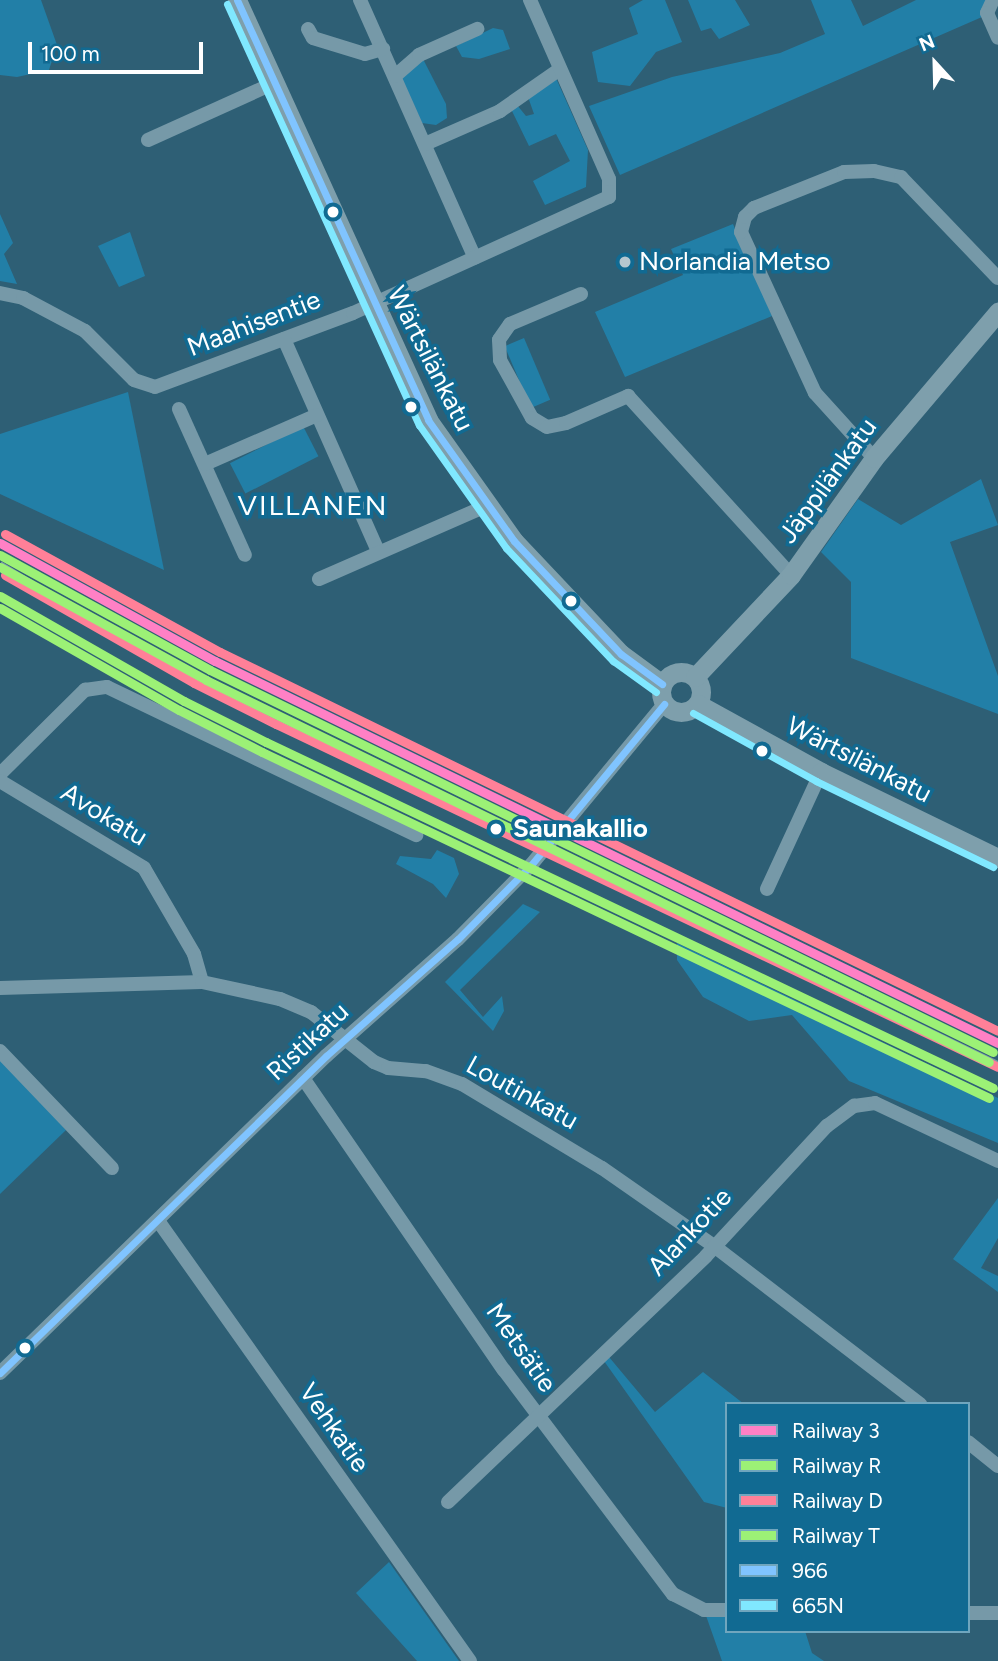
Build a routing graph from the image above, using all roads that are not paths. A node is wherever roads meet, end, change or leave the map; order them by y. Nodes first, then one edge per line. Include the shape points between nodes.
1 (237, 0) edge
2 (360, 0) edge
3 (530, 0) edge
4 (993, 0) edge
5 (308, 29) dead end
6 (477, 29) dead end
7 (998, 38) edge
8 (383, 49) junction
9 (560, 69) junction
10 (395, 76) junction
11 (274, 83) junction
12 (148, 140) dead end
13 (425, 144) junction
14 (475, 258) junction
15 (998, 278) edge
16 (0, 293) edge
17 (581, 294) dead end
18 (372, 304) junction
19 (998, 312) edge
20 (284, 339) junction
21 (179, 409) dead end
22 (317, 415) junction
23 (874, 458) junction
24 (205, 464) junction
25 (486, 506) junction
26 (378, 551) junction
27 (245, 555) dead end
28 (792, 575) junction
29 (319, 579) dead end
30 (695, 677) junction
31 (663, 694) junction
32 (698, 704) junction
33 (821, 772) junction
34 (0, 774) edge
35 (0, 781) edge
36 (415, 835) dead end
37 (998, 859) edge
38 (767, 889) dead end
39 (202, 982) junction
40 (0, 989) edge
41 (348, 1037) junction
42 (0, 1051) edge
43 (303, 1078) junction
44 (998, 1161) edge
45 (112, 1168) dead end
46 (159, 1222) junction
47 (714, 1246) junction
48 (0, 1373) edge
49 (917, 1402) edge
50 (540, 1416) junction
51 (970, 1444) edge
52 (998, 1466) edge
53 (448, 1502) dead end
54 (725, 1610) edge
55 (970, 1613) edge
56 (998, 1613) edge
57 (470, 1661) edge

1 - 11 street, Wärtsilänkatu
2 - 8 street
3 - 9 street
4 - 7 street via 987,13
5 - 8 street via 313,38 365,54
6 - 10 street via 419,55
8 - 10 street
9 - 13 street via 500,111
9 - 14 street, Maahisentie via 611,185 609,197
10 - 13 street
11 - 12 street
11 - 18 street, Wärtsilänkatu
13 - 14 street
14 - 18 street, Maahisentie
15 - 23 street via 901,177 874,171 845,172 754,208 744,217 741,232 815,393
16 - 20 street, Maahisentie via 23,298 85,331 134,380 155,387
17 - 28 street via 510,324 499,340 500,360 524,407 547,426 566,423 628,396
18 - 20 street, Maahisentie
18 - 25 street, Wärtsilänkatu via 428,420
19 - 23 street, Jäppilänkatu
20 - 22 street
21 - 24 street
22 - 24 street
22 - 26 street
23 - 28 street, Jäppilänkatu
24 - 27 street
25 - 26 street
25 - 31 street, Wärtsilänkatu
26 - 29 street
28 - 30 street, Jäppilänkatu
30 - 31 street via 677,672
30 - 32 street via 702,693
31 - 32 street via 678,712
31 - 41 street, Ristikatu via 637,735 531,865 458,939
32 - 33 street, Wärtsilänkatu
33 - 37 street, Wärtsilänkatu
33 - 38 street
34 - 36 street via 85,690 107,687
35 - 39 street, Avokatu via 144,868 194,954
39 - 40 street, Loutinkatu
39 - 41 street, Loutinkatu via 279,999 311,1012
41 - 43 street, Ristikatu
41 - 47 street, Loutinkatu via 388,1069 426,1071 473,1089 602,1168
42 - 45 street
43 - 46 street, Ristikatu
43 - 50 street, Metsätie
44 - 47 street, Alankotie via 874,1103 854,1106 827,1126
46 - 48 street, Ristikatu
46 - 57 street, Vehkatie
47 - 49 street, Loutinkatu
47 - 50 street, Alankotie
50 - 53 street, Alankotie
50 - 54 street, Metsätie via 673,1594 704,1610
51 - 52 street
55 - 56 street

